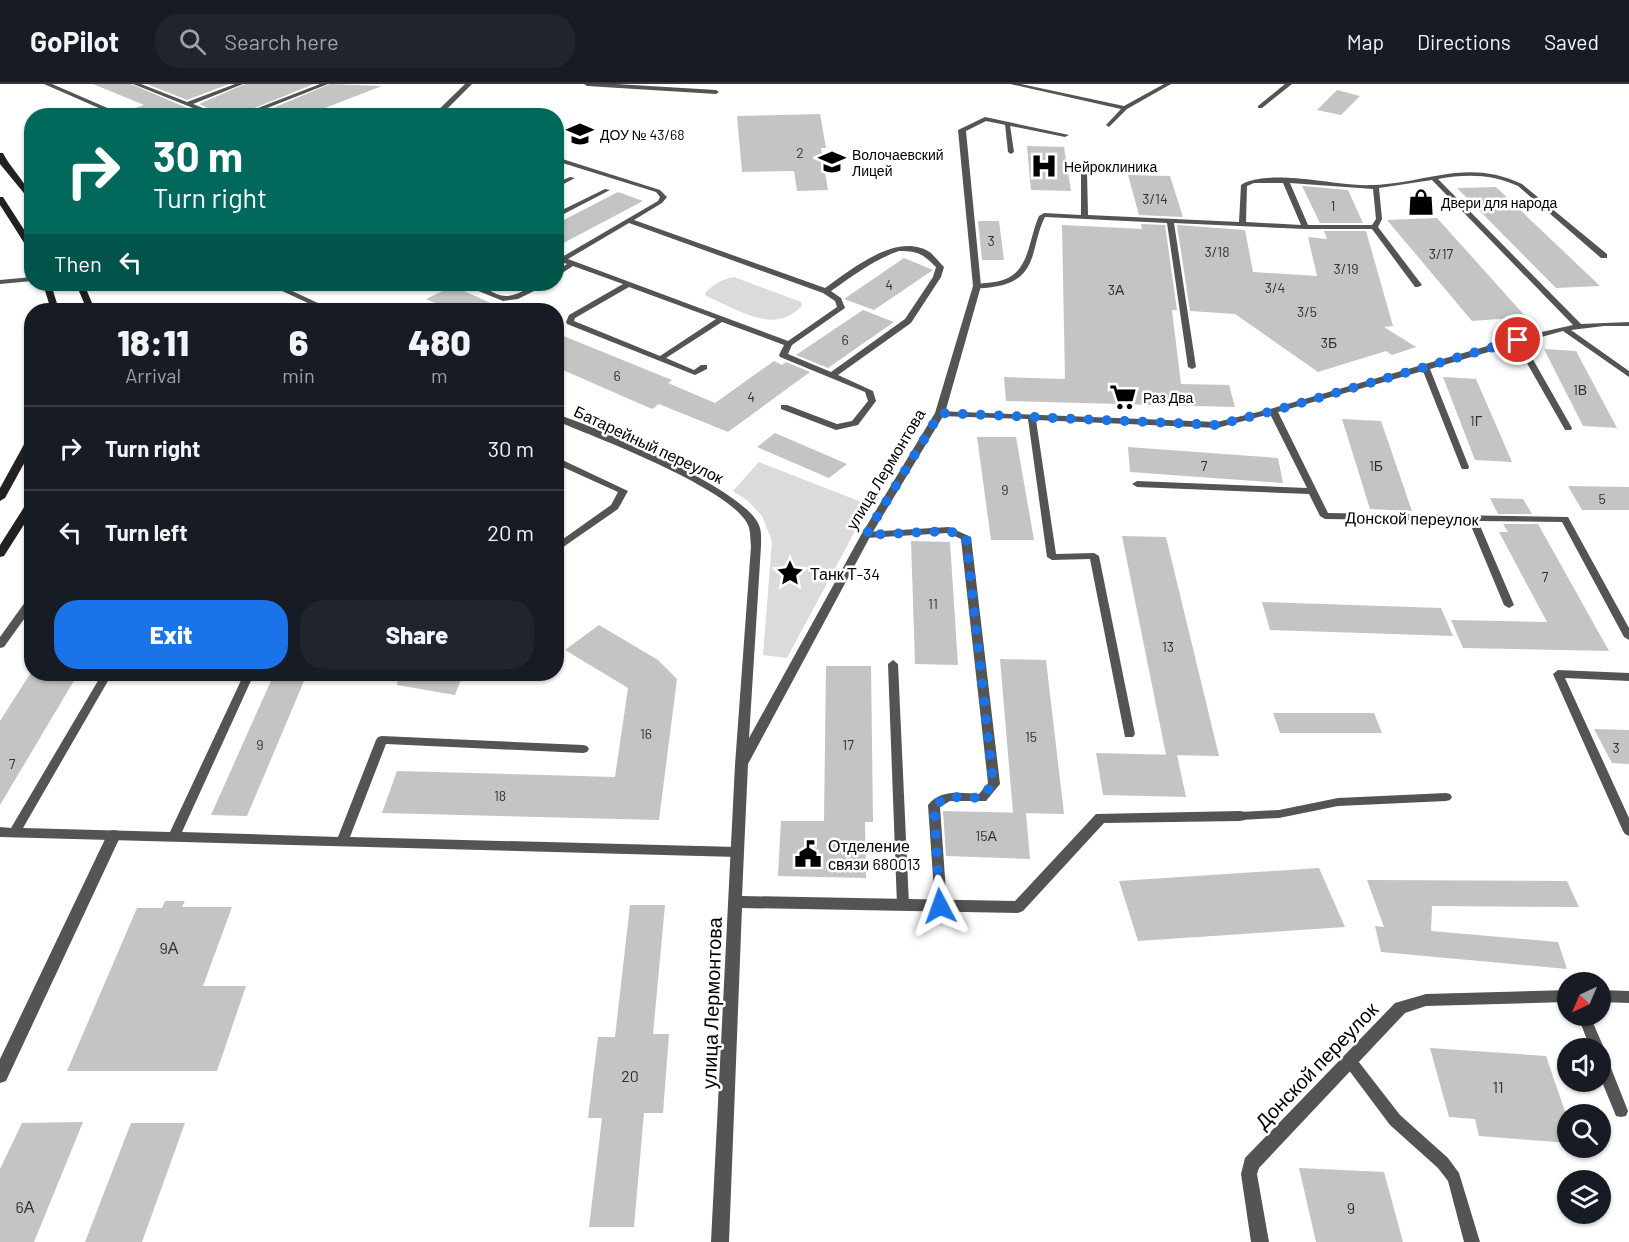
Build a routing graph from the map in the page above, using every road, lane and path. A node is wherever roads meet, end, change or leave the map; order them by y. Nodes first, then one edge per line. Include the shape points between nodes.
1 (47, 84) edge
2 (240, 84) edge
3 (325, 84) edge
4 (469, 84) edge
5 (587, 84) edge
6 (1018, 84) edge
7 (1167, 84) edge
8 (1289, 84) edge
9 (138, 85) edge
10 (716, 92) dead end
11 (189, 104) junction
12 (104, 108) edge
13 (199, 108) edge
14 (261, 108) edge
15 (444, 108) edge
16 (1125, 108) junction
17 (1260, 108) dead end
18 (1007, 124) junction
19 (1109, 125) dead end
20 (1065, 135) dead end
21 (1011, 152) dead end
22 (0, 155) edge
23 (564, 162) edge
24 (1084, 172) dead end
25 (1433, 177) junction
26 (572, 178) dead end
27 (1286, 181) junction
28 (564, 182) edge
29 (1376, 187) junction
30 (24, 190) edge
31 (607, 190) dead end
32 (0, 199) edge
33 (564, 212) edge
34 (1085, 217) junction
35 (629, 221) junction
36 (1170, 222) junction
37 (1242, 225) junction
38 (1305, 227) junction
39 (1374, 227) junction
40 (24, 236) edge
41 (564, 256) edge
42 (1604, 256) dead end
43 (564, 260) edge
44 (573, 263) junction
45 (564, 269) edge
46 (24, 280) edge
47 (0, 282) edge
48 (629, 284) junction
49 (1418, 285) dead end
50 (977, 286) junction
51 (287, 291) edge
52 (485, 291) edge
53 (528, 291) edge
54 (826, 291) junction
55 (306, 303) edge
56 (723, 318) junction
57 (1629, 324) edge
58 (1578, 325) junction
59 (1564, 328) junction
60 (1518, 340) junction
61 (789, 344) junction
62 (660, 359) junction
63 (1425, 366) junction
64 (704, 367) dead end
65 (1192, 367) dead end
66 (832, 375) junction
67 (1629, 375) edge
68 (784, 407) dead end
69 (1273, 411) junction
70 (940, 413) junction
71 (1032, 419) junction
72 (564, 421) edge
73 (1568, 428) dead end
74 (24, 454) edge
75 (564, 464) edge
76 (1465, 467) dead end
77 (1137, 484) dead end
78 (1311, 491) junction
79 (0, 498) edge
80 (24, 516) edge
81 (1473, 519) junction
82 (754, 524) joint
83 (866, 535) junction
84 (564, 543) edge
85 (1, 552) edge
86 (1509, 605) dead end
87 (24, 611) edge
88 (1629, 637) edge
89 (0, 645) edge
90 (893, 664) dead end
91 (1629, 677) edge
92 (103, 681) edge
93 (246, 681) edge
94 (1129, 734) dead end
95 (583, 749) dead end
96 (741, 765) junction
97 (1446, 797) dead end
98 (1240, 816) joint
99 (1629, 831) edge
100 (0, 832) edge
101 (15, 832) junction
102 (114, 835) junction
103 (174, 836) junction
104 (342, 842) junction
105 (737, 852) junction
106 (735, 902) junction
107 (903, 905) junction
108 (940, 906) junction
109 (1557, 996) edge
110 (1611, 996) edge
111 (1629, 997) edge
112 (1350, 1061) junction
113 (0, 1076) edge
114 (1611, 1086) edge
115 (1621, 1111) dead end
116 (720, 1242) edge
117 (1260, 1242) edge
118 (1472, 1242) edge

1 - 12 lane
2 - 11 lane
3 - 14 lane
4 - 15 street
5 - 10 lane
6 - 16 lane
7 - 16 lane
8 - 17 lane
9 - 11 lane
11 - 13 lane
16 - 19 lane
18 - 20 street, улица Лермонтова
18 - 21 lane
18 - 50 street, улица Лермонтова via 985,119 962,130
22 - 30 main road
23 - 35 lane via 658,191 664,197
24 - 34 lane
25 - 29 lane
25 - 42 lane via 1492,175 1511,180
25 - 58 lane
26 - 28 lane
27 - 29 lane
27 - 37 lane via 1253,181 1244,185
27 - 38 lane
29 - 39 lane via 1379,219
31 - 33 lane
32 - 40 main road
34 - 36 lane
34 - 50 lane via 1041,216 1022,273 1007,283
35 - 41 lane
35 - 54 lane
36 - 37 lane
36 - 65 lane
37 - 38 lane
38 - 39 lane
39 - 49 lane
43 - 44 lane
44 - 45 lane
44 - 48 lane
46 - 47 lane
48 - 56 lane
48 - 62 lane via 572,317 570,322
50 - 70 street, улица Лермонтова
51 - 55 street
52 - 53 lane via 503,299
54 - 61 lane via 838,300 841,308
54 - 66 lane via 895,249 922,250 939,267 937,278 908,321
56 - 61 lane
56 - 62 lane
57 - 58 lane
58 - 59 lane
59 - 60 lane
59 - 67 lane
60 - 63 lane
60 - 73 lane
61 - 66 lane via 783,356
62 - 64 lane via 695,373
63 - 69 lane
63 - 76 lane
66 - 68 lane via 869,391 872,401 855,423 836,427
69 - 71 lane via 1217,425
69 - 78 lane, Донской переулок
70 - 71 lane
70 - 83 street, улица Лермонтова
71 - 94 lane via 1052,557 1094,556
72 - 82 street, Батарейный переулок via 708,485 736,502
74 - 79 main road
75 - 84 lane via 623,491 615,507
77 - 78 lane
78 - 81 lane, Донской переулок via 1325,516
80 - 85 main road
81 - 86 lane
81 - 88 lane, Донской переулок via 1565,519
82 - 96 street, улица Лермонтова via 756,546
83 - 96 street, улица Лермонтова
83 - 108 lane via 949,531 966,537 993,783 982,798 948,797 934,805
87 - 89 lane
90 - 107 lane
91 - 99 lane via 1558,674
92 - 101 lane
93 - 103 lane
95 - 104 lane via 382,740
96 - 105 street, улица Лермонтова
97 - 98 lane via 1338,802 1279,814
98 - 108 street via 1101,818 1018,908
100 - 101 lane
101 - 102 lane
102 - 103 lane
102 - 113 street
103 - 104 lane
104 - 105 lane
105 - 106 street, улица Лермонтова
106 - 107 street
106 - 116 street, улица Лермонтова
107 - 108 street
109 - 112 street, Донской переулок via 1426,1000 1400,1008
110 - 111 street
112 - 117 street, Донской переулок via 1248,1168
112 - 118 lane via 1395,1120 1454,1178
114 - 115 lane

